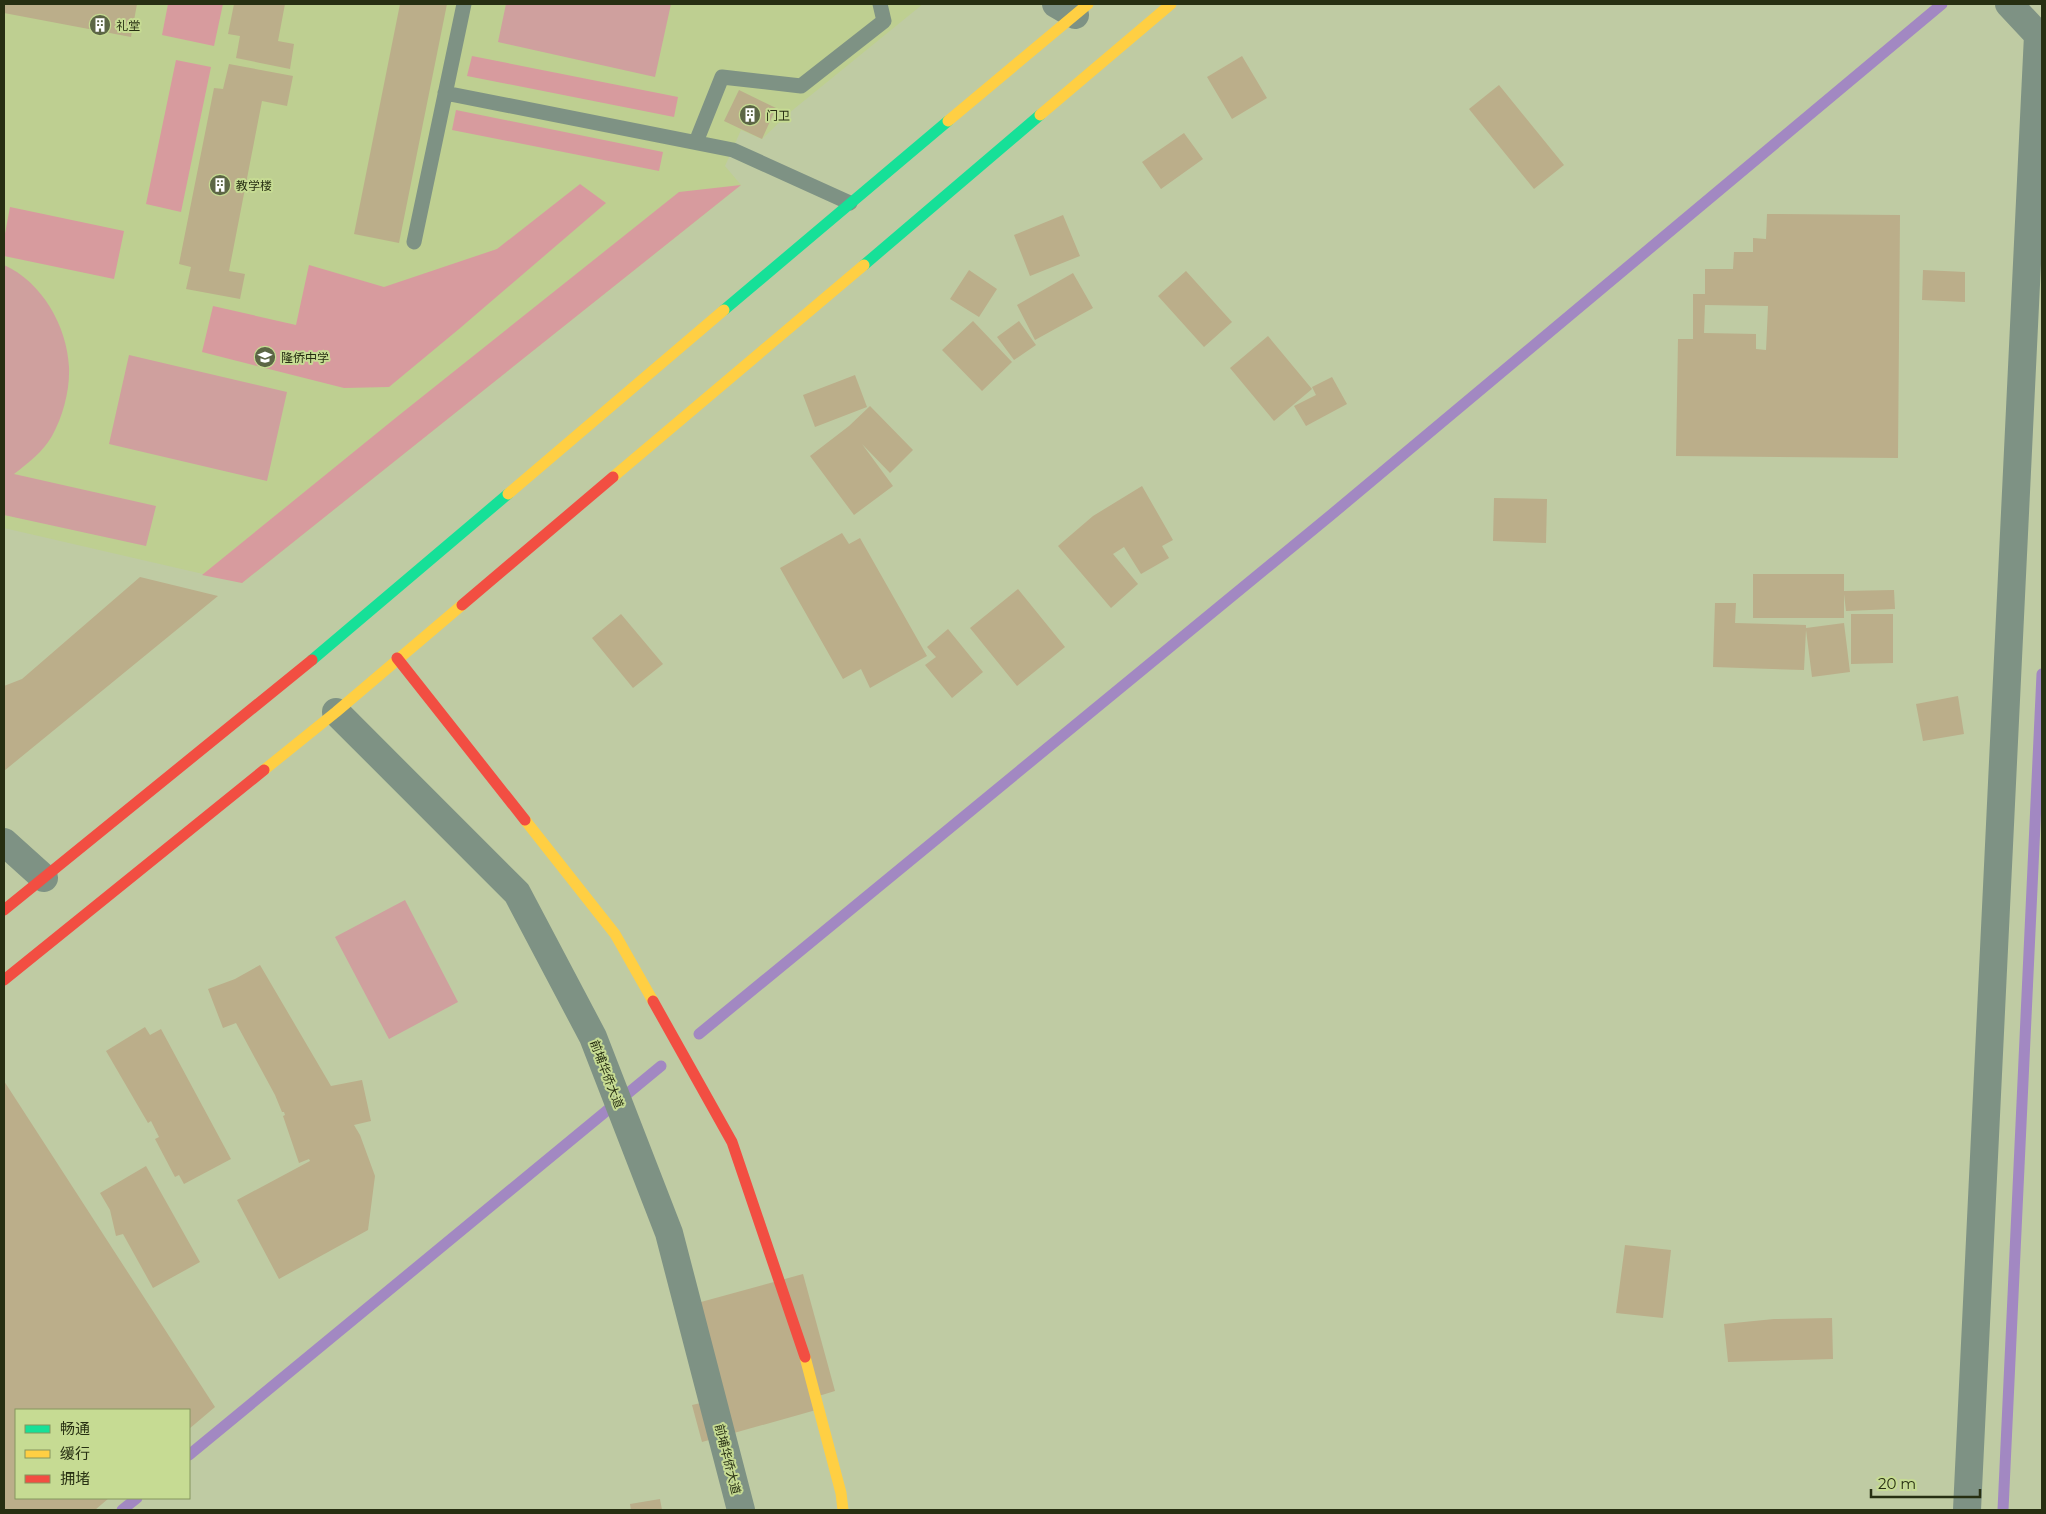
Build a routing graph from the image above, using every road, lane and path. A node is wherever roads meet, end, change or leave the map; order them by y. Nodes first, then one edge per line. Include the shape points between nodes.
1 (464, 4) edge
2 (880, 4) edge
3 (1171, 4) edge
4 (2009, 4) edge
5 (1073, 7) edge
6 (445, 93) junction
7 (696, 142) junction
8 (850, 203) junction
9 (414, 242) dead end
10 (397, 658) junction
11 (336, 712) junction
12 (4, 842) edge
13 (44, 878) junction
14 (4, 910) edge
15 (4, 980) edge
16 (741, 1510) edge
17 (842, 1510) edge
18 (1967, 1510) edge

1 - 6 lane
2 - 7 lane via 884,21 801,86 722,77
3 - 10 main road
4 - 18 street via 2038,35
5 - 8 main road
6 - 7 lane
6 - 9 lane
7 - 8 lane via 733,150
8 - 13 main road via 310,662
10 - 11 main road
10 - 17 main road via 616,934 732,1142 802,1342 841,1493
11 - 15 main road
11 - 16 street, 前埔华侨大道 via 517,893 593,1037 669,1233
12 - 13 street
13 - 14 main road

